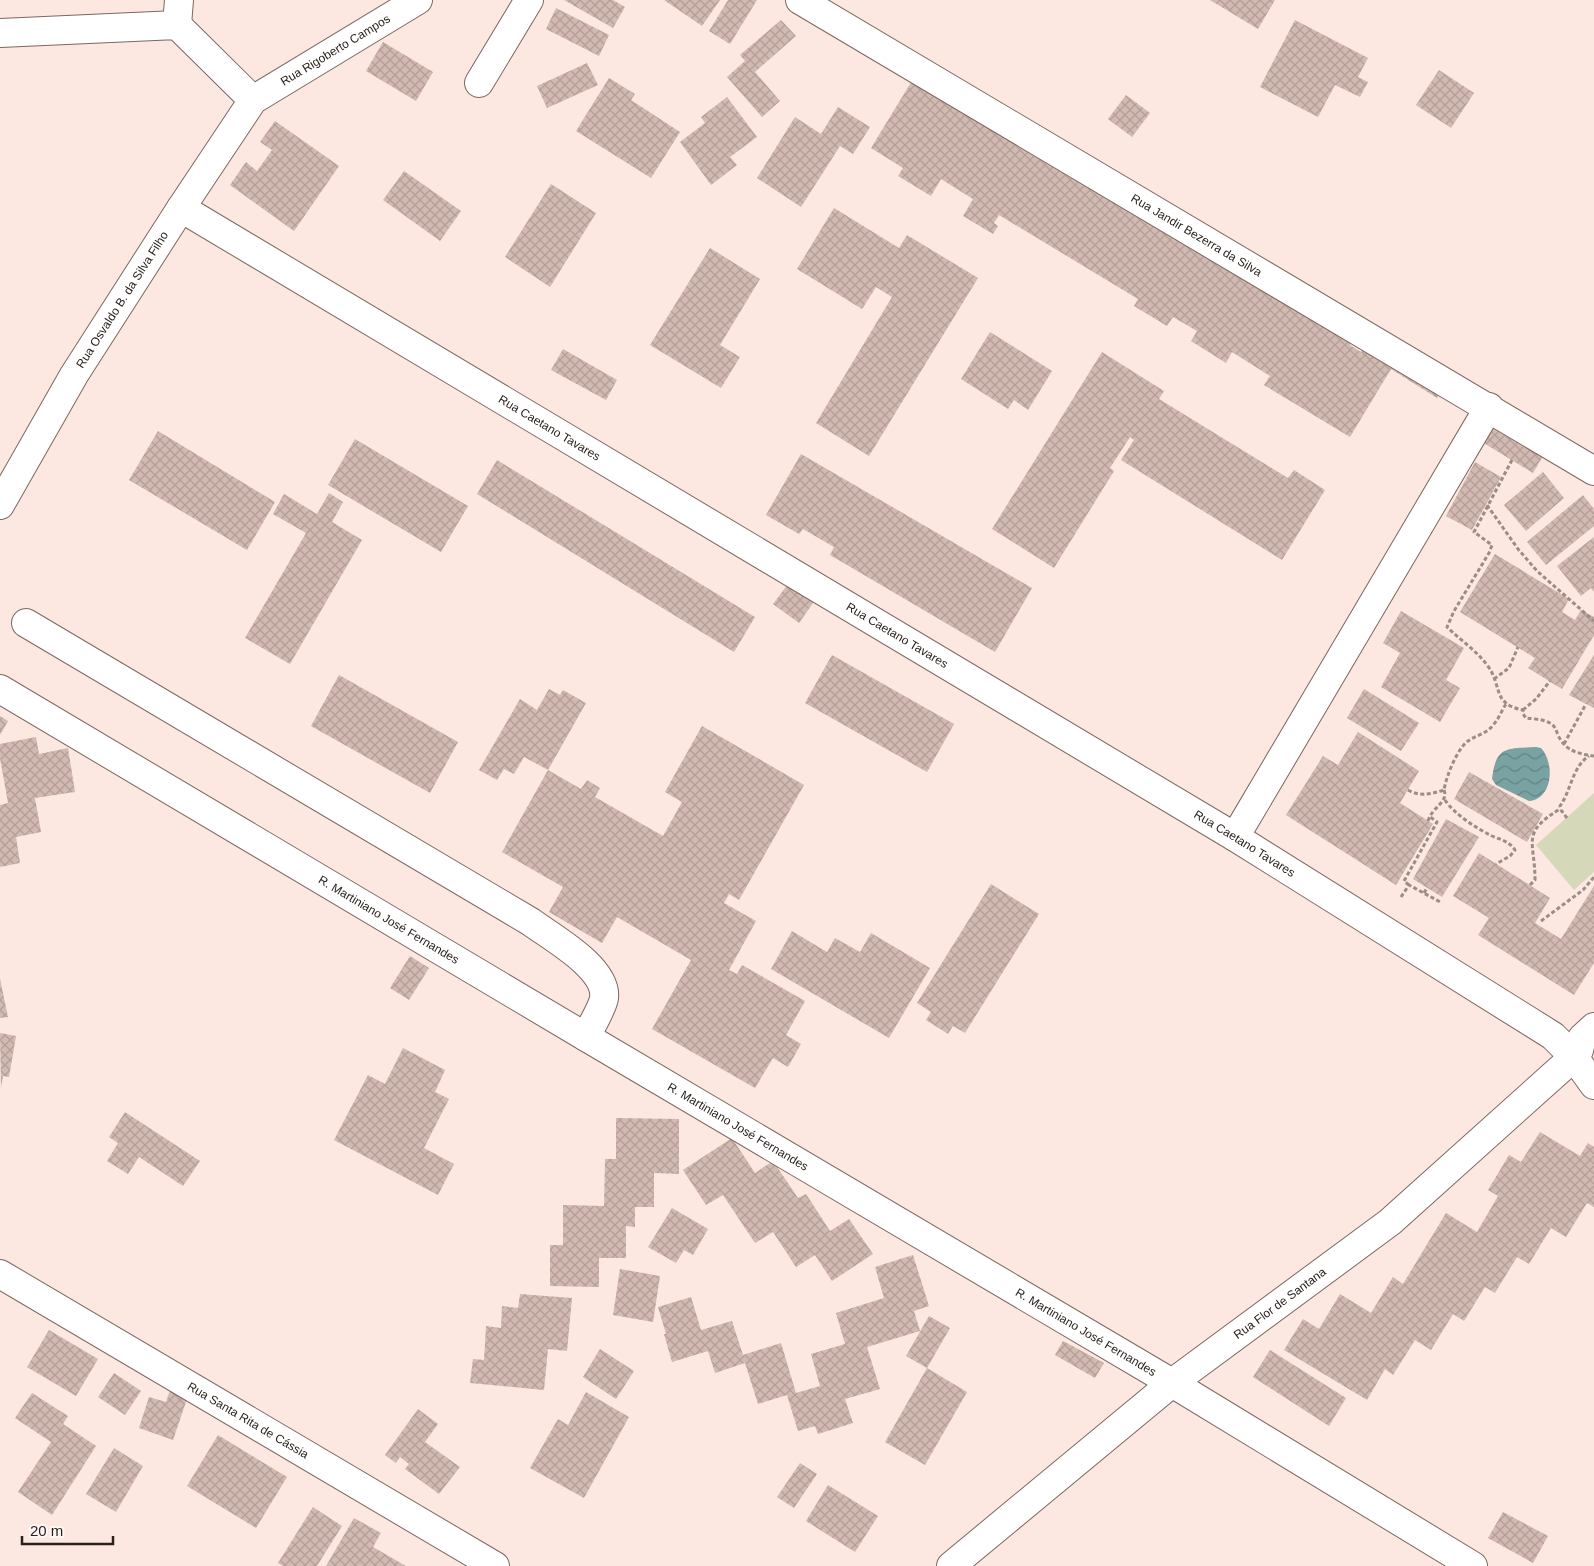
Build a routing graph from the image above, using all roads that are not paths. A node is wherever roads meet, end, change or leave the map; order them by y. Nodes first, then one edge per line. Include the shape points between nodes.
1 (418, 0) edge
2 (529, 0) edge
3 (800, 0) edge
4 (178, 13) edge
5 (0, 33) edge
6 (479, 82) dead end
7 (253, 100) junction
8 (181, 208) junction
9 (1489, 407) junction
10 (1594, 470) edge
11 (0, 505) edge
12 (26, 623) dead end
13 (0, 689) edge
14 (1235, 837) junction
15 (1594, 1027) edge
16 (586, 1037) junction
17 (1574, 1057) junction
18 (1594, 1085) edge
19 (0, 1274) edge
20 (1172, 1383) junction
21 (495, 1566) edge
22 (951, 1566) edge
23 (1473, 1566) edge

1 - 7 street, Rua Rigoberto Campos
2 - 6 street
3 - 9 street, Rua Jandir Bezerra da Silva
4 - 5 street
4 - 7 street
7 - 8 street, Rua Osvaldo B. da Silva Filho
8 - 11 street, Rua Osvaldo B. da Silva Filho via 74,375
8 - 14 street, Rua Caetano Tavares
9 - 10 street, Rua Jandir Bezerra da Silva
9 - 14 street
12 - 16 street via 530,922 586,962 602,984 604,998
13 - 16 street, R. Martiniano José Fernandes
14 - 17 street, Rua Caetano Tavares via 1554,1036
15 - 17 street, Rua Flor de Santana via 1582,1038
16 - 20 street, R. Martiniano José Fernandes
17 - 18 street, Rua Caetano Tavares
17 - 20 street, Rua Flor de Santana via 1390,1222
19 - 21 street, Rua Santa Rita de Cássia
20 - 22 street, Rua Flor de Santana
20 - 23 street, R. Martiniano José Fernandes

